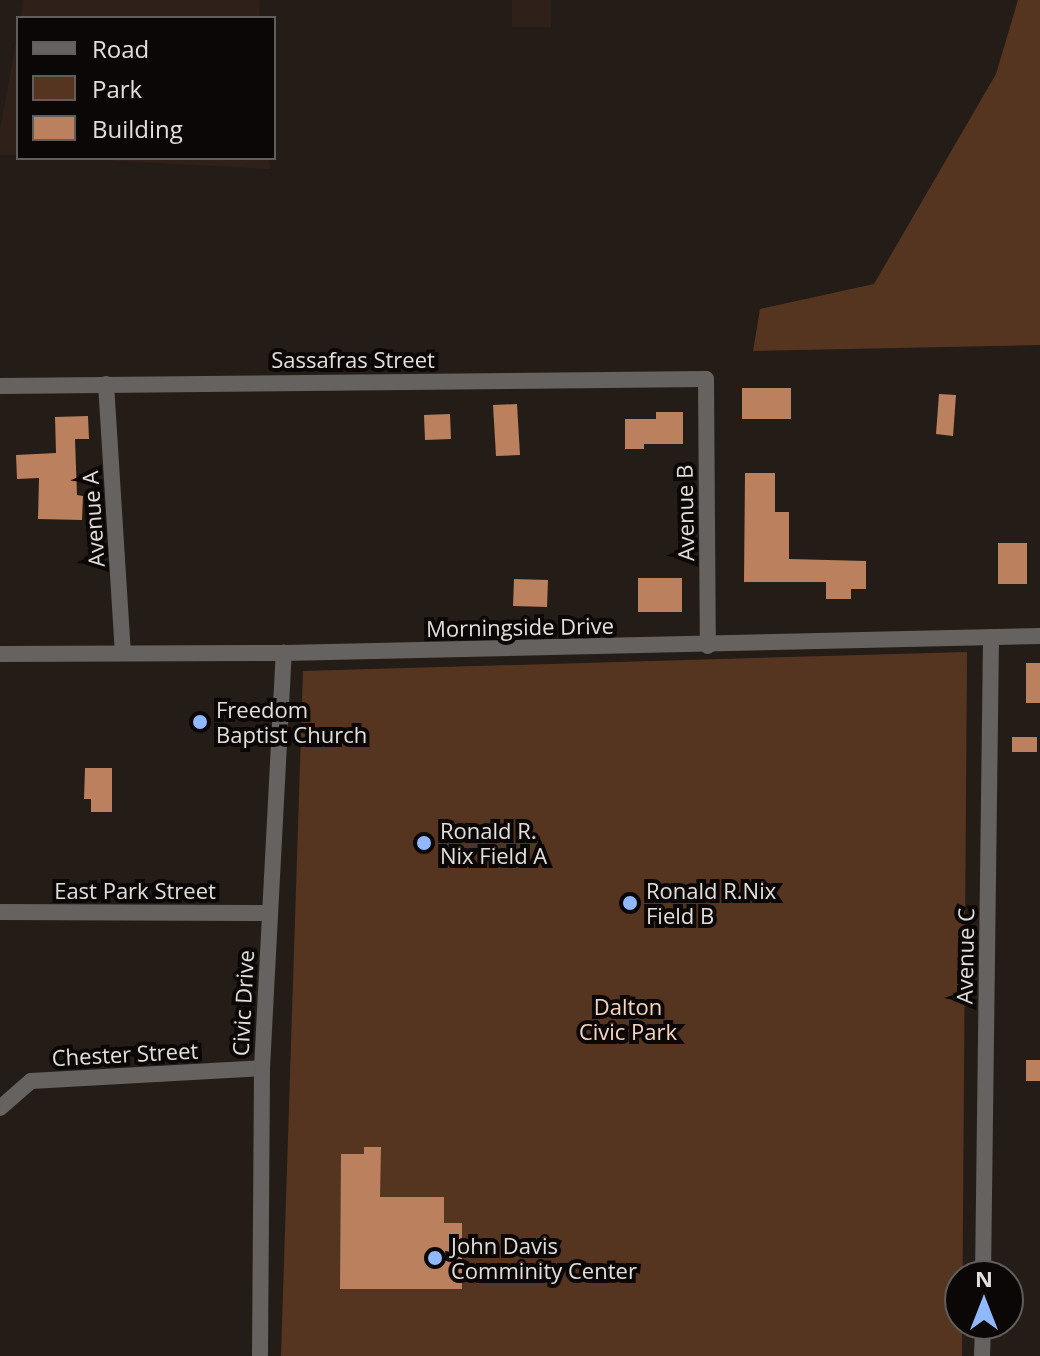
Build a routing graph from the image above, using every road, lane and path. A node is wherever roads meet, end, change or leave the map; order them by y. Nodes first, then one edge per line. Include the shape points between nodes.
1 (706, 379) joint
2 (106, 384) junction
3 (0, 386) edge
4 (1040, 636) edge
5 (991, 637) junction
6 (708, 646) junction
7 (123, 652) junction
8 (284, 653) junction
9 (0, 654) edge
10 (0, 912) edge
11 (270, 913) junction
12 (262, 1068) junction
13 (0, 1108) edge
14 (983, 1260) edge
15 (260, 1356) edge

1 - 2 street, Sassafras Street
1 - 6 street, Avenue B
2 - 3 street, Sassafras Street
2 - 7 street, Avenue A
4 - 5 street, Morningside Drive
5 - 6 street, Morningside Drive
5 - 14 street, Avenue C
6 - 8 street, Morningside Drive
7 - 8 street, Morningside Drive
7 - 9 street, Morningside Drive
8 - 11 street, Civic Drive
10 - 11 street, East Park Street
11 - 12 street, Civic Drive
12 - 13 street, Chester Street via 31,1081
12 - 15 street, Civic Drive

